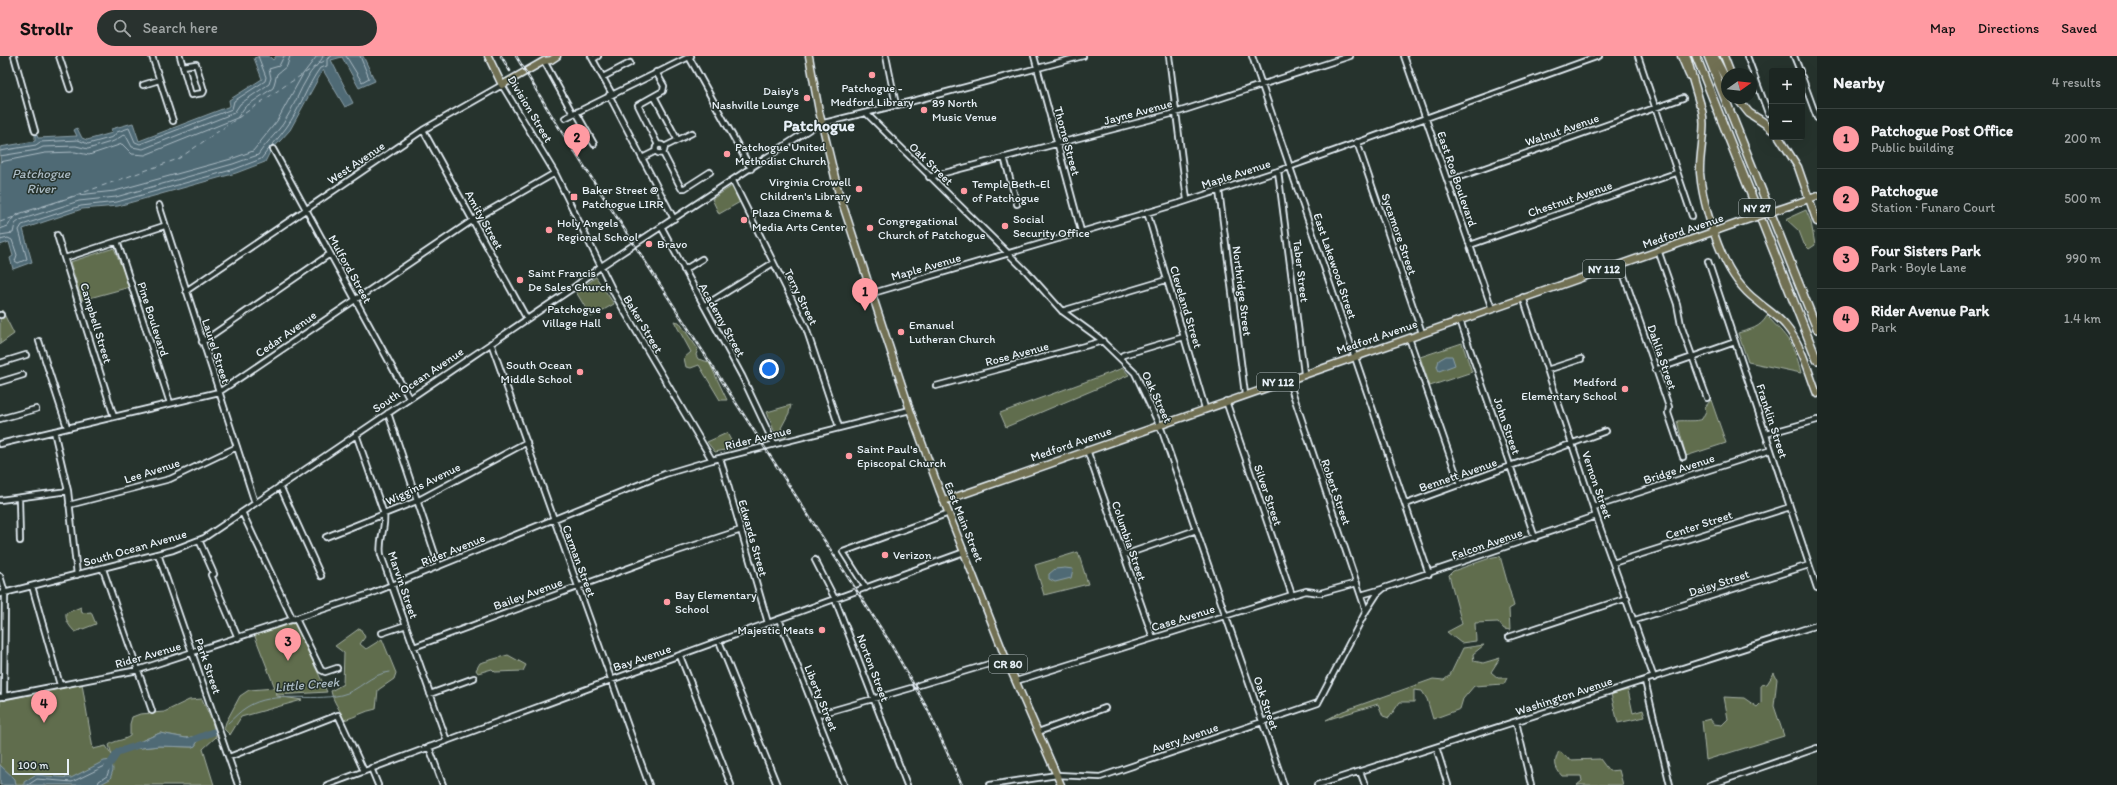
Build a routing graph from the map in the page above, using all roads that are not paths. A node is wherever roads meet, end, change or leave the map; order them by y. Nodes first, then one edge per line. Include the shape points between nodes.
1 (14, 56) edge
2 (59, 56) edge
3 (152, 56) edge
4 (180, 56) edge
5 (488, 56) edge
6 (558, 56) edge
7 (598, 56) edge
8 (690, 56) edge
9 (809, 56) edge
10 (886, 56) edge
11 (1034, 56) edge
12 (1083, 56) edge
13 (1169, 56) edge
14 (1252, 56) edge
15 (1350, 56) edge
16 (1404, 56) edge
17 (1599, 56) edge
18 (1638, 56) edge
19 (1681, 56) edge
20 (1686, 56) edge
21 (1696, 56) edge
22 (1708, 56) edge
23 (1714, 56) edge
24 (1724, 56) edge
25 (1747, 56) edge
26 (1794, 56) edge
27 (592, 58) edge
28 (545, 59) edge
29 (630, 63) dead end
30 (182, 66) junction
31 (1729, 68) edge
32 (1799, 68) edge
33 (1037, 69) junction
34 (1721, 69) edge
35 (656, 72) junction
36 (603, 78) junction
37 (159, 80) junction
38 (143, 85) dead end
39 (502, 85) junction
40 (1805, 85) edge
41 (1262, 86) junction
42 (70, 89) dead end
43 (611, 95) junction
44 (654, 96) junction
45 (1683, 98) dead end
46 (1700, 104) junction
47 (1742, 104) edge
48 (1747, 104) edge
49 (896, 106) junction
50 (1655, 108) junction
51 (1175, 112) junction
52 (574, 113) junction
53 (866, 113) junction
54 (1768, 114) dead end
55 (565, 118) dead end
56 (1425, 118) junction
57 (1817, 118) edge
58 (172, 121) dead end
59 (1762, 122) junction
60 (822, 123) junction
61 (1769, 128) edge
62 (423, 130) junction
63 (35, 131) dead end
64 (692, 133) dead end
65 (677, 139) junction
66 (1781, 140) edge
67 (1357, 142) junction
68 (1057, 143) junction
69 (594, 144) dead end
70 (658, 145) junction
71 (664, 147) junction
72 (273, 149) dead end
73 (656, 151) junction
74 (663, 153) junction
75 (1004, 157) junction
76 (642, 158) junction
77 (1290, 166) junction
78 (751, 169) junction
79 (1278, 170) junction
80 (710, 172) dead end
81 (555, 173) junction
82 (1676, 173) junction
83 (929, 177) junction
84 (733, 181) junction
85 (1448, 181) junction
86 (1219, 190) junction
87 (1817, 196) edge
88 (1810, 198) junction
89 (1187, 200) junction
90 (1017, 204) dead end
91 (159, 205) dead end
92 (306, 210) junction
93 (1147, 212) junction
94 (1692, 216) dead end
95 (674, 219) junction
96 (473, 220) junction
97 (1817, 222) edge
98 (164, 226) junction
99 (662, 228) junction
100 (1081, 231) junction
101 (1714, 232) junction
102 (57, 235) dead end
103 (117, 241) junction
104 (1470, 245) junction
105 (1658, 250) junction
106 (1008, 253) junction
107 (330, 254) junction
108 (65, 258) junction
109 (702, 259) dead end
110 (1708, 261) dead end
111 (774, 263) junction
112 (1620, 264) junction
113 (600, 267) junction
114 (684, 270) junction
115 (1166, 280) junction
116 (186, 291) junction
117 (873, 293) junction
118 (1523, 297) junction
119 (355, 299) junction
120 (704, 306) junction
121 (1492, 309) junction
122 (1062, 311) junction
123 (527, 319) junction
124 (1460, 320) junction
125 (1817, 329) edge
126 (1422, 333) junction
127 (1184, 337) junction
128 (1409, 338) junction
129 (40, 341) dead end
130 (1103, 341) junction
131 (202, 342) junction
132 (1735, 342) junction
133 (491, 343) junction
134 (26, 355) dead end
135 (1355, 356) junction
136 (1692, 357) junction
137 (1120, 358) junction
138 (1581, 359) dead end
139 (1817, 360) edge
140 (0, 363) edge
141 (1547, 370) junction
142 (1655, 370) junction
143 (1304, 373) junction
144 (22, 375) dead end
145 (1288, 379) junction
146 (0, 382) edge
147 (936, 386) dead end
148 (219, 392) junction
149 (1245, 394) junction
150 (1817, 394) edge
151 (409, 398) junction
152 (1707, 398) dead end
153 (1226, 401) junction
154 (170, 403) junction
155 (1205, 408) junction
156 (36, 409) dead end
157 (910, 410) junction
158 (388, 413) junction
159 (114, 417) junction
160 (0, 419) edge
161 (1817, 420) edge
162 (1159, 425) junction
163 (67, 427) junction
164 (839, 427) junction
165 (54, 431) junction
166 (1606, 432) dead end
167 (356, 434) junction
168 (1766, 434) junction
169 (527, 442) junction
170 (0, 443) edge
171 (774, 444) junction
172 (1572, 445) junction
173 (237, 447) junction
174 (1087, 450) junction
175 (1771, 450) junction
176 (1683, 457) dead end
177 (720, 458) junction
178 (712, 460) junction
179 (1511, 467) junction
180 (1460, 485) junction
181 (280, 486) junction
182 (68, 491) junction
183 (19, 498) junction
184 (0, 500) edge
185 (944, 500) junction
186 (417, 501) junction
187 (255, 503) junction
188 (1406, 504) junction
189 (69, 505) junction
190 (1594, 507) junction
191 (1790, 507) junction
192 (242, 512) junction
193 (949, 513) junction
194 (384, 514) junction
195 (1596, 516) junction
196 (553, 519) junction
197 (741, 530) junction
198 (1196, 530) junction
199 (326, 537) dead end
200 (1536, 538) junction
201 (199, 540) junction
202 (20, 541) dead end
203 (964, 552) junction
204 (158, 554) junction
205 (1124, 555) junction
206 (815, 560) dead end
207 (1613, 563) junction
208 (1809, 564) junction
209 (439, 566) junction
210 (103, 569) junction
211 (1429, 574) junction
212 (77, 575) junction
213 (0, 576) edge
214 (320, 576) dead end
215 (1357, 583) junction
216 (391, 585) junction
217 (32, 586) junction
218 (578, 587) junction
219 (866, 588) junction
220 (1384, 588) junction
221 (1817, 588) edge
222 (2, 593) edge
223 (1292, 595) junction
224 (1361, 595) junction
225 (1627, 598) junction
226 (835, 599) junction
227 (1366, 611) junction
228 (1225, 616) junction
229 (295, 619) junction
230 (779, 619) junction
231 (1634, 620) junction
232 (768, 623) junction
233 (406, 625) junction
234 (1817, 625) edge
235 (382, 633) dead end
236 (1509, 636) dead end
237 (238, 638) junction
238 (1153, 638) junction
239 (719, 641) junction
240 (414, 647) junction
241 (192, 652) junction
242 (680, 656) junction
243 (1006, 659) junction
244 (337, 668) dead end
245 (138, 670) junction
246 (474, 678) dead end
247 (1654, 678) junction
248 (611, 680) junction
249 (1016, 681) junction
250 (1645, 681) junction
251 (919, 685) dead end
252 (60, 686) junction
253 (911, 688) dead end
254 (430, 694) junction
255 (2, 697) edge
256 (874, 700) junction
257 (1105, 708) dead end
258 (152, 711) dead end
259 (817, 715) junction
260 (1262, 722) junction
261 (1516, 722) junction
262 (1038, 732) junction
263 (447, 741) junction
264 (429, 747) junction
265 (1436, 747) junction
266 (1817, 748) edge
267 (229, 757) junction
268 (371, 768) junction
269 (364, 771) junction
270 (1360, 771) junction
271 (1057, 775) junction
272 (238, 785) edge
273 (328, 785) edge
274 (378, 785) edge
275 (443, 785) edge
276 (649, 785) edge
277 (732, 785) edge
278 (777, 785) edge
279 (844, 785) edge
280 (908, 785) edge
281 (990, 785) edge
282 (1061, 785) edge
283 (1284, 785) edge
284 (1317, 785) edge
285 (1365, 785) edge
286 (1448, 785) edge
287 (1531, 785) edge
288 (1670, 785) edge
289 (1710, 785) edge

1 - 63 street
2 - 42 street
3 - 37 street
4 - 30 street
5 - 39 main road, Division Street
6 - 28 main road, West Avenue via 550,60
7 - 27 street
8 - 35 street
8 - 78 street
9 - 60 main road, East Main Street
10 - 49 street
11 - 33 street, Thorne Street
12 - 33 street, South Ocean Avenue
13 - 51 street
14 - 41 street, East Lakewood Street
15 - 41 street, Jayne Avenue
16 - 56 street, East Roe Boulevard
17 - 56 street, Maple Avenue
18 - 50 street
19 - 46 main road
20 - 46 highway
21 - 139 highway, NY 27
22 - 125 highway, NY 27
23 - 34 highway
24 - 31 main road
25 - 54 street
26 - 32 street
27 - 36 street
28 - 39 main road, West Avenue
28 - 52 street
29 - 36 street
30 - 30 street via 191,95 203,93 196,64
33 - 49 street, South Ocean Avenue
33 - 68 street, Thorne Street
35 - 43 street
35 - 44 street via 664,88
36 - 43 street
37 - 38 street
37 - 58 street
39 - 62 street, West Avenue
39 - 81 street, Division Street
40 - 57 street
41 - 51 street, Jayne Avenue
41 - 77 street, East Lakewood Street
43 - 52 street
43 - 76 street
44 - 65 street
44 - 70 street via 638,106
45 - 50 street, Walnut Avenue
46 - 101 main road via 1704,131 1701,179
47 - 59 highway
48 - 59 main road
49 - 53 street, South Ocean Avenue
50 - 82 street
50 - 85 street, Walnut Avenue
51 - 68 street, Jayne Avenue
51 - 89 street
52 - 55 street
52 - 69 street
53 - 60 street, South Ocean Avenue
53 - 83 street, Oak Street
56 - 67 street, Maple Avenue
56 - 85 street, East Roe Boulevard
59 - 61 main road
60 - 78 street, South Ocean Avenue
60 - 117 main road, East Main Street via 841,200
62 - 92 street, West Avenue
62 - 96 street, Amity Street
64 - 65 street
65 - 71 street
66 - 88 main road via 1794,159
67 - 77 street, Maple Avenue
67 - 126 street, Sycamore Street
68 - 75 street, Jayne Avenue
68 - 100 street, Thorne Street
70 - 71 street
70 - 73 street
71 - 74 street
72 - 92 street, Mulford Street
73 - 74 street
73 - 76 street
74 - 80 street via 682,188
75 - 83 street, Jayne Avenue
75 - 90 street
76 - 95 street
77 - 79 street, Maple Avenue
77 - 135 street, East Lakewood Street
78 - 84 street, South Ocean Avenue
79 - 86 street, Maple Avenue
79 - 143 street, Taber Street
81 - 96 street, Cedar Avenue
81 - 113 street, Baker Street
82 - 94 street
82 - 104 street, Chestnut Avenue
83 - 106 street, Oak Street
84 - 95 street, South Ocean Avenue
84 - 111 street, Terry Street
85 - 104 street, East Roe Boulevard
86 - 89 street, Maple Avenue
86 - 149 street, Northridge Street
87 - 88 main road, Medford Avenue / NY 112
88 - 97 main road
88 - 101 main road, Medford Avenue / NY 112, bridge
89 - 93 street, Maple Avenue
91 - 98 street, Laurel Street
92 - 107 street, Mulford Street
92 - 116 street, West Avenue
93 - 100 street, Maple Avenue
93 - 115 street, Cleveland Street
95 - 99 street, South Ocean Avenue
96 - 119 street, Cedar Avenue
96 - 123 street, Amity Street
98 - 103 street
98 - 116 street, Laurel Street
99 - 113 street, South Ocean Avenue
99 - 114 street, Academy Street
100 - 106 street, Maple Avenue
101 - 105 main road, Medford Avenue / NY 112
101 - 150 main road via 1725,261 1740,285 1781,321 1794,337
102 - 108 street, Campbell Street
103 - 108 street
103 - 154 street, Pine Boulevard
104 - 121 street, East Roe Boulevard
105 - 112 main road, Medford Avenue / NY 112
105 - 136 street
106 - 117 street, Maple Avenue
106 - 122 street, Oak Street
107 - 119 street, Mulford Street
107 - 131 street
108 - 159 street, Campbell Street
109 - 114 street
110 - 132 street, Franklin Street
111 - 120 street
111 - 164 street, Terry Street via 806,328
112 - 118 main road, Medford Avenue / NY 112
112 - 142 street, Dahlia Street
113 - 123 street, South Ocean Avenue
113 - 178 street, Baker Street
114 - 120 street, Academy Street
115 - 122 street
115 - 127 street, Cleveland Street
116 - 131 street, Laurel Street
117 - 157 main road, East Main Street
118 - 121 main road, Medford Avenue / NY 112
118 - 141 street, Vernon Street
119 - 148 street, Cedar Avenue
119 - 151 street, Mulford Street
120 - 171 street, Academy Street via 742,376
121 - 124 main road, Medford Avenue / NY 112
122 - 130 street, Oak Street
123 - 133 street, South Ocean Avenue
124 - 126 main road, Medford Avenue / NY 112
124 - 179 street, John Street
126 - 128 main road, Medford Avenue / NY 112
127 - 137 street
127 - 155 street, Cleveland Street
128 - 135 main road, Medford Avenue / NY 112
128 - 180 street
129 - 163 street
130 - 137 street, Oak Street
130 - 147 street, Rose Avenue
131 - 148 street, Laurel Street
132 - 136 street
132 - 168 street, Franklin Street
133 - 151 street, South Ocean Avenue
133 - 169 street, Carman Street
134 - 140 street
135 - 143 main road, Medford Avenue / NY 112
135 - 188 street, East Lakewood Street
136 - 142 street
136 - 152 street
137 - 162 street, Oak Street via 1135,373
138 - 141 street
141 - 172 street, Vernon Street
142 - 176 street, Dahlia Street
143 - 145 main road, Medford Avenue / NY 112
144 - 146 street
145 - 149 main road, Medford Avenue / NY 112
145 - 215 street, Robert Street
148 - 154 street, Cedar Avenue
148 - 173 street, Laurel Street
149 - 153 main road, Medford Avenue / NY 112
151 - 158 street, South Ocean Avenue
153 - 155 main road, Medford Avenue / NY 112
153 - 223 street, Silver Street
154 - 159 street, Cedar Avenue
155 - 162 main road, Medford Avenue / NY 112
156 - 160 street
157 - 164 street, Rider Avenue
157 - 185 main road, East Main Street
158 - 167 street, South Ocean Avenue
158 - 186 street
159 - 163 street, Cedar Avenue
161 - 168 street
162 - 174 main road, Medford Avenue / NY 112
162 - 198 street, Oak Street
163 - 165 street, Cedar Avenue
164 - 171 street, Rider Avenue
165 - 170 street, Cedar Avenue
165 - 182 street
166 - 172 street, Bennett Avenue
167 - 181 street, South Ocean Avenue
167 - 194 street, Marvin Street
168 - 175 street, Franklin Street
169 - 186 street, Wiggins Avenue
169 - 196 street, Carman Street
171 - 177 street, Rider Avenue
172 - 179 street, Bennett Avenue
172 - 190 street, Vernon Street
173 - 187 street, Laurel Street
173 - 189 street, Lee Avenue via 170,479
174 - 185 main road, Medford Avenue / NY 112
174 - 205 street, Columbia Street
175 - 190 street, Bridge Avenue
175 - 191 street, Franklin Street
177 - 178 street, Rider Avenue
177 - 197 street, Edwards Street
178 - 196 street, Rider Avenue via 665,474
179 - 180 street, Bennett Avenue
179 - 200 street, John Street
180 - 188 street, Bennett Avenue
181 - 187 street, South Ocean Avenue
181 - 214 street
182 - 183 street
182 - 189 street
183 - 184 street
183 - 202 street
185 - 193 main road, East Main Street
186 - 194 street, Wiggins Avenue
186 - 209 street
187 - 192 street, South Ocean Avenue
188 - 211 street, East Lakewood Street
189 - 212 street
190 - 195 street, Vernon Street
191 - 207 street, Center Street
191 - 208 street, Franklin Street
192 - 201 street, South Ocean Avenue
192 - 229 street
193 - 203 main road, East Main Street
193 - 219 street via 843,552
194 - 199 street, Wiggins Avenue
194 - 216 street, Marvin Street via 386,524 380,548
195 - 200 street, Falcon Avenue
195 - 207 street, Vernon Street
196 - 209 street, Rider Avenue
196 - 218 street, Carman Street
197 - 218 street, Bailey Avenue
197 - 232 street, Edwards Street
198 - 205 street
198 - 228 street, Oak Street
200 - 211 street, Falcon Avenue
201 - 204 street, South Ocean Avenue
201 - 237 street
203 - 219 street, Bay Avenue
203 - 243 main road, East Main Street / CR 80
204 - 210 street, South Ocean Avenue
204 - 241 street, Park Street
205 - 238 street, Columbia Street
206 - 226 street, Norton Street
207 - 225 street, Vernon Street
208 - 221 street, Franklin Street
208 - 231 street, Daisy Street
209 - 216 street, Rider Avenue
210 - 212 street, South Ocean Avenue
210 - 245 street
211 - 220 street, Falcon Avenue
212 - 217 street, South Ocean Avenue
213 - 222 street
215 - 223 street, Case Avenue via 1320,593 1306,591
215 - 224 street, Robert Street
216 - 229 street, Rider Avenue
216 - 233 street, Marvin Street
217 - 222 street, South Ocean Avenue
217 - 252 street
218 - 240 street, Bailey Avenue
218 - 248 street, Carman Street
219 - 226 street, Bay Avenue
220 - 224 street, Falcon Avenue
220 - 227 street
222 - 255 street
223 - 228 street, Case Avenue
224 - 227 street, Robert Street
225 - 231 street, Vernon Street
225 - 236 street
226 - 230 street, Bay Avenue
226 - 256 street, Norton Street
227 - 260 street, Avery Avenue via 1318,703
228 - 238 street, Case Avenue
228 - 260 street, Oak Street
229 - 237 street, Rider Avenue
229 - 244 street via 321,670 325,672
230 - 232 street, Bay Avenue
230 - 259 street, Liberty Street
231 - 247 street, Vernon Street
232 - 239 street, Bay Avenue
233 - 235 street
233 - 240 street, Marvin Street
234 - 247 street, Washington Avenue
237 - 241 street, Rider Avenue
238 - 249 street, Case Avenue
239 - 242 street, Bay Avenue
239 - 278 street
240 - 254 street, Marvin Street
241 - 245 street, Rider Avenue
241 - 267 street, Park Street
242 - 248 street, Bay Avenue
242 - 277 street
243 - 249 main road, East Main Street / CR 80
243 - 251 street
245 - 252 street, Rider Avenue
245 - 258 street
246 - 254 street
247 - 250 street, Washington Avenue
248 - 263 street, Bay Avenue
248 - 276 street, Carman Street
249 - 262 main road, East Main Street / CR 80
250 - 261 street, Washington Avenue
250 - 288 street
252 - 255 street, Rider Avenue
253 - 256 street
254 - 263 street, Marvin Street
256 - 259 street
256 - 280 street, Norton Street
257 - 262 street
259 - 279 street, Liberty Street
260 - 271 street, Avery Avenue via 1100,777
260 - 283 street, Oak Street
261 - 265 street, Washington Avenue
261 - 287 street
262 - 271 main road, East Main Street / CR 80
263 - 264 street, Bay Avenue
264 - 268 street, Bay Avenue
264 - 275 street
265 - 270 street, Washington Avenue
265 - 286 street
266 - 289 street
267 - 269 street via 338,715
267 - 272 street, Park Street
268 - 269 street, Bay Avenue
268 - 274 street
269 - 273 street, Bay Avenue
270 - 284 street, Washington Avenue
270 - 285 street
271 - 281 street, Avery Avenue
271 - 282 main road, East Main Street / CR 80

